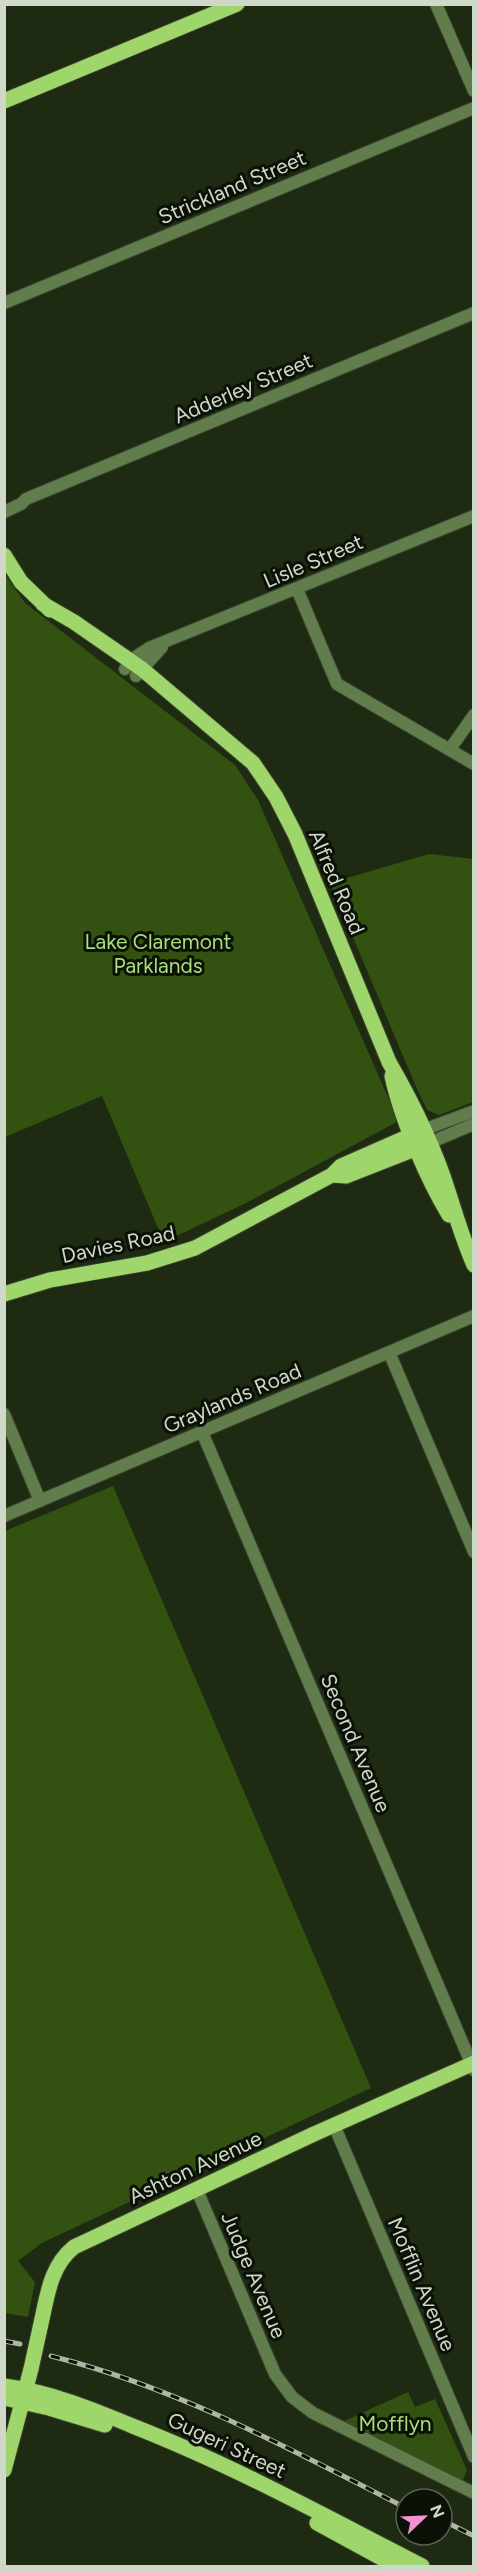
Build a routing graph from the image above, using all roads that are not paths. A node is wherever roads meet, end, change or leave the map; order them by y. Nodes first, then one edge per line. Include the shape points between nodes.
1 (237, 4) edge
2 (436, 4) edge
3 (444, 4) edge
4 (474, 75) edge
5 (474, 91) edge
6 (4, 101) edge
7 (474, 108) edge
8 (4, 303) edge
9 (474, 313) edge
10 (26, 499) junction
11 (4, 503) edge
12 (4, 512) edge
13 (474, 516) edge
14 (4, 555) edge
15 (297, 589) junction
16 (133, 669) junction
17 (474, 715) edge
18 (450, 749) junction
19 (474, 764) edge
20 (474, 1112) edge
21 (474, 1124) edge
22 (421, 1139) junction
23 (474, 1265) edge
24 (4, 1294) edge
25 (474, 1316) edge
26 (389, 1352) junction
27 (4, 1414) edge
28 (202, 1432) junction
29 (40, 1500) junction
30 (4, 1516) edge
31 (474, 1552) edge
32 (473, 2066) edge
33 (334, 2125) junction
34 (197, 2190) junction
35 (4, 2386) edge
36 (25, 2395) junction
37 (4, 2398) edge
38 (474, 2457) edge
39 (4, 2470) edge
40 (473, 2491) edge
41 (417, 2565) edge
42 (396, 2566) edge

1 - 6 main road
2 - 5 street
3 - 4 street
7 - 8 street, Strickland Street
9 - 10 street, Adderley Street
10 - 11 street, Adderley Street
10 - 12 street, Adderley Street
13 - 15 street, Lisle Street
14 - 16 main road, Alfred Road via 21,582 43,604 74,622
15 - 16 street, Lisle Street via 149,648
15 - 18 street via 337,684
16 - 22 main road, Alfred Road via 253,763 276,797 389,1062 408,1095
17 - 18 street
18 - 19 street
20 - 22 street
21 - 22 street
22 - 23 main road, Alfred Road via 437,1195
22 - 24 main road, Davies Road via 346,1176 332,1175 195,1248 147,1263 50,1280
25 - 26 street, Graylands Road
26 - 28 street, Graylands Road
26 - 31 street
27 - 29 street
28 - 29 street, Graylands Road
28 - 32 street, Second Avenue
29 - 30 street, Graylands Road
32 - 33 main road, Ashton Avenue
33 - 34 main road, Ashton Avenue
33 - 38 street, Mofflin Avenue
34 - 36 main road, Ashton Avenue, bridge via 74,2247 63,2256 55,2270
34 - 40 street, Judge Avenue via 275,2374 292,2397 313,2413
35 - 36 main road, Gugeri Street
36 - 37 main road, Gugeri Street
36 - 39 main road, Ashton Avenue
36 - 41 main road, Gugeri Street via 88,2408 172,2442 271,2488
36 - 42 main road, Gugeri Street via 212,2469

